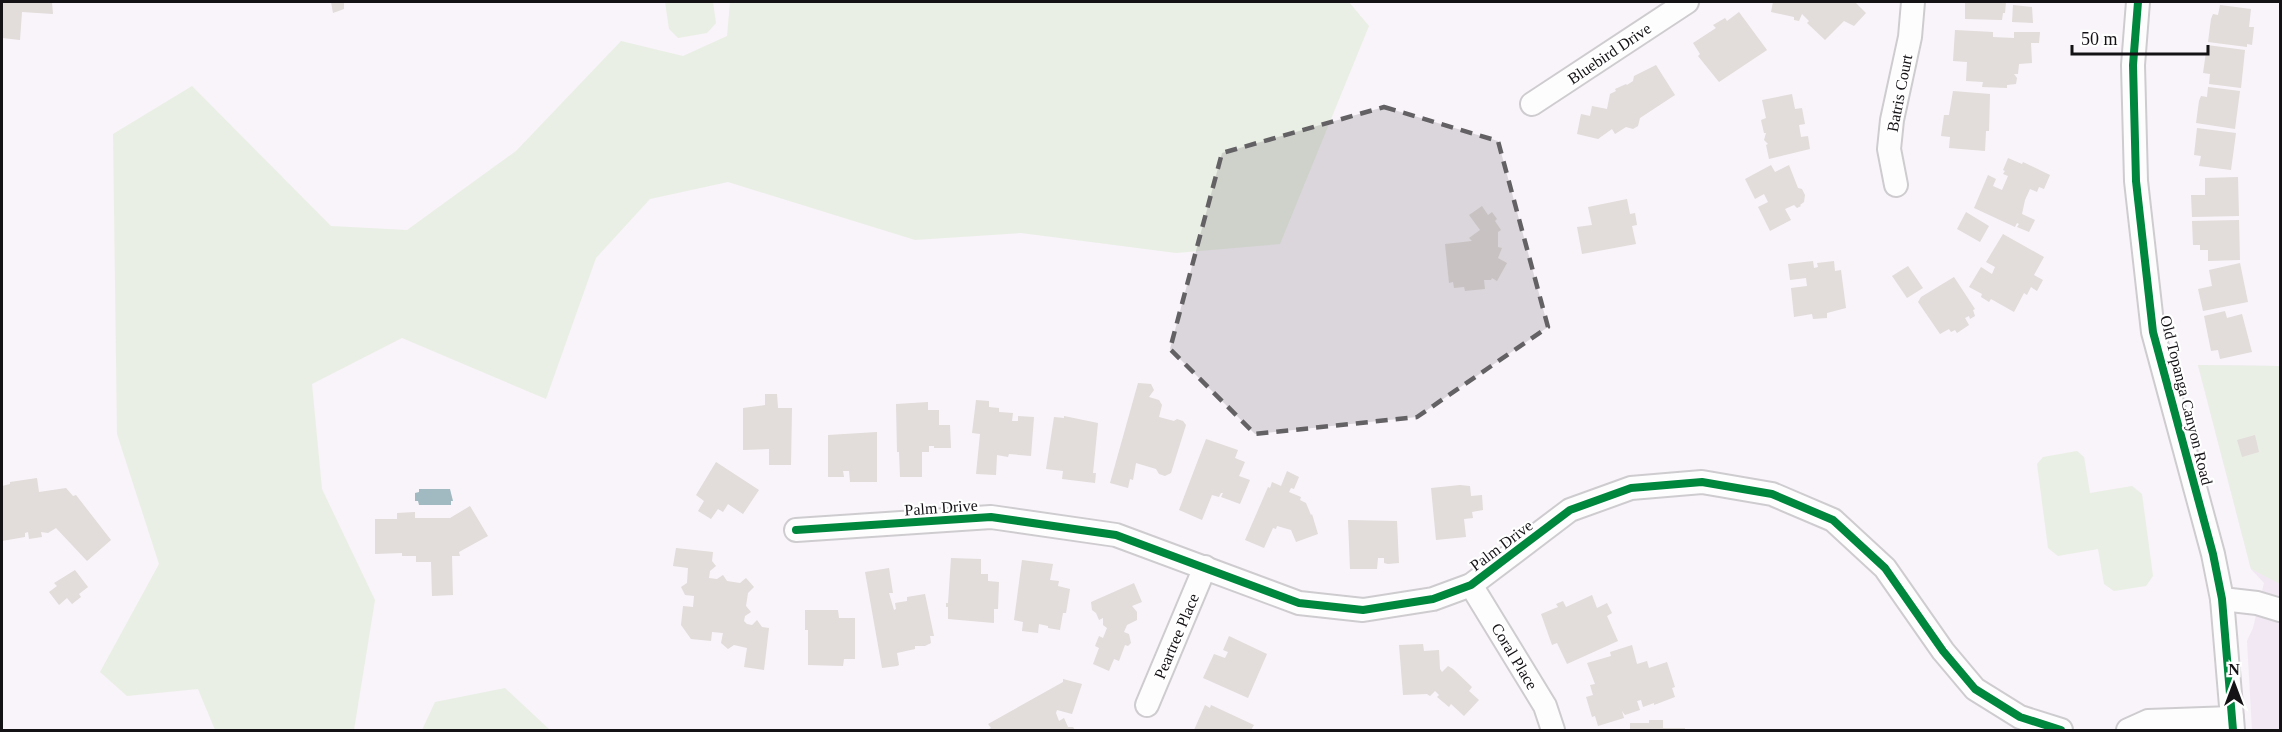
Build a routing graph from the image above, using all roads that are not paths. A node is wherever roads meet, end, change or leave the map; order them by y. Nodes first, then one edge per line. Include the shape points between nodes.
1 (1687, 2) edge
2 (1913, 2) edge
3 (2138, 2) edge
4 (1532, 104) dead end
5 (1896, 185) dead end
6 (796, 530) dead end
7 (1206, 567) junction
8 (1471, 585) junction
9 (2222, 599) junction
10 (2280, 610) edge
11 (1147, 705) dead end
12 (2233, 724) edge
13 (1552, 730) edge
14 (2061, 730) edge
15 (2128, 730) edge

1 - 4 street, Bluebird Drive
2 - 5 street, Batris Court via 1889,149
3 - 9 street, Old Topanga Canyon Road via 2133,65 2136,181 2153,332
6 - 7 street, Palm Drive via 991,517 1116,535
7 - 8 street, Palm Drive via 1299,603 1363,610 1433,599
7 - 11 street, Peartree Place
8 - 13 street, Coral Place via 1545,706
8 - 14 street, Palm Drive via 1570,510 1631,488 1702,482 1772,494 1833,520 1885,567 1943,651 1975,689 2020,717
9 - 10 street
9 - 12 street, Old Topanga Canyon Road
12 - 15 street via 2148,721

